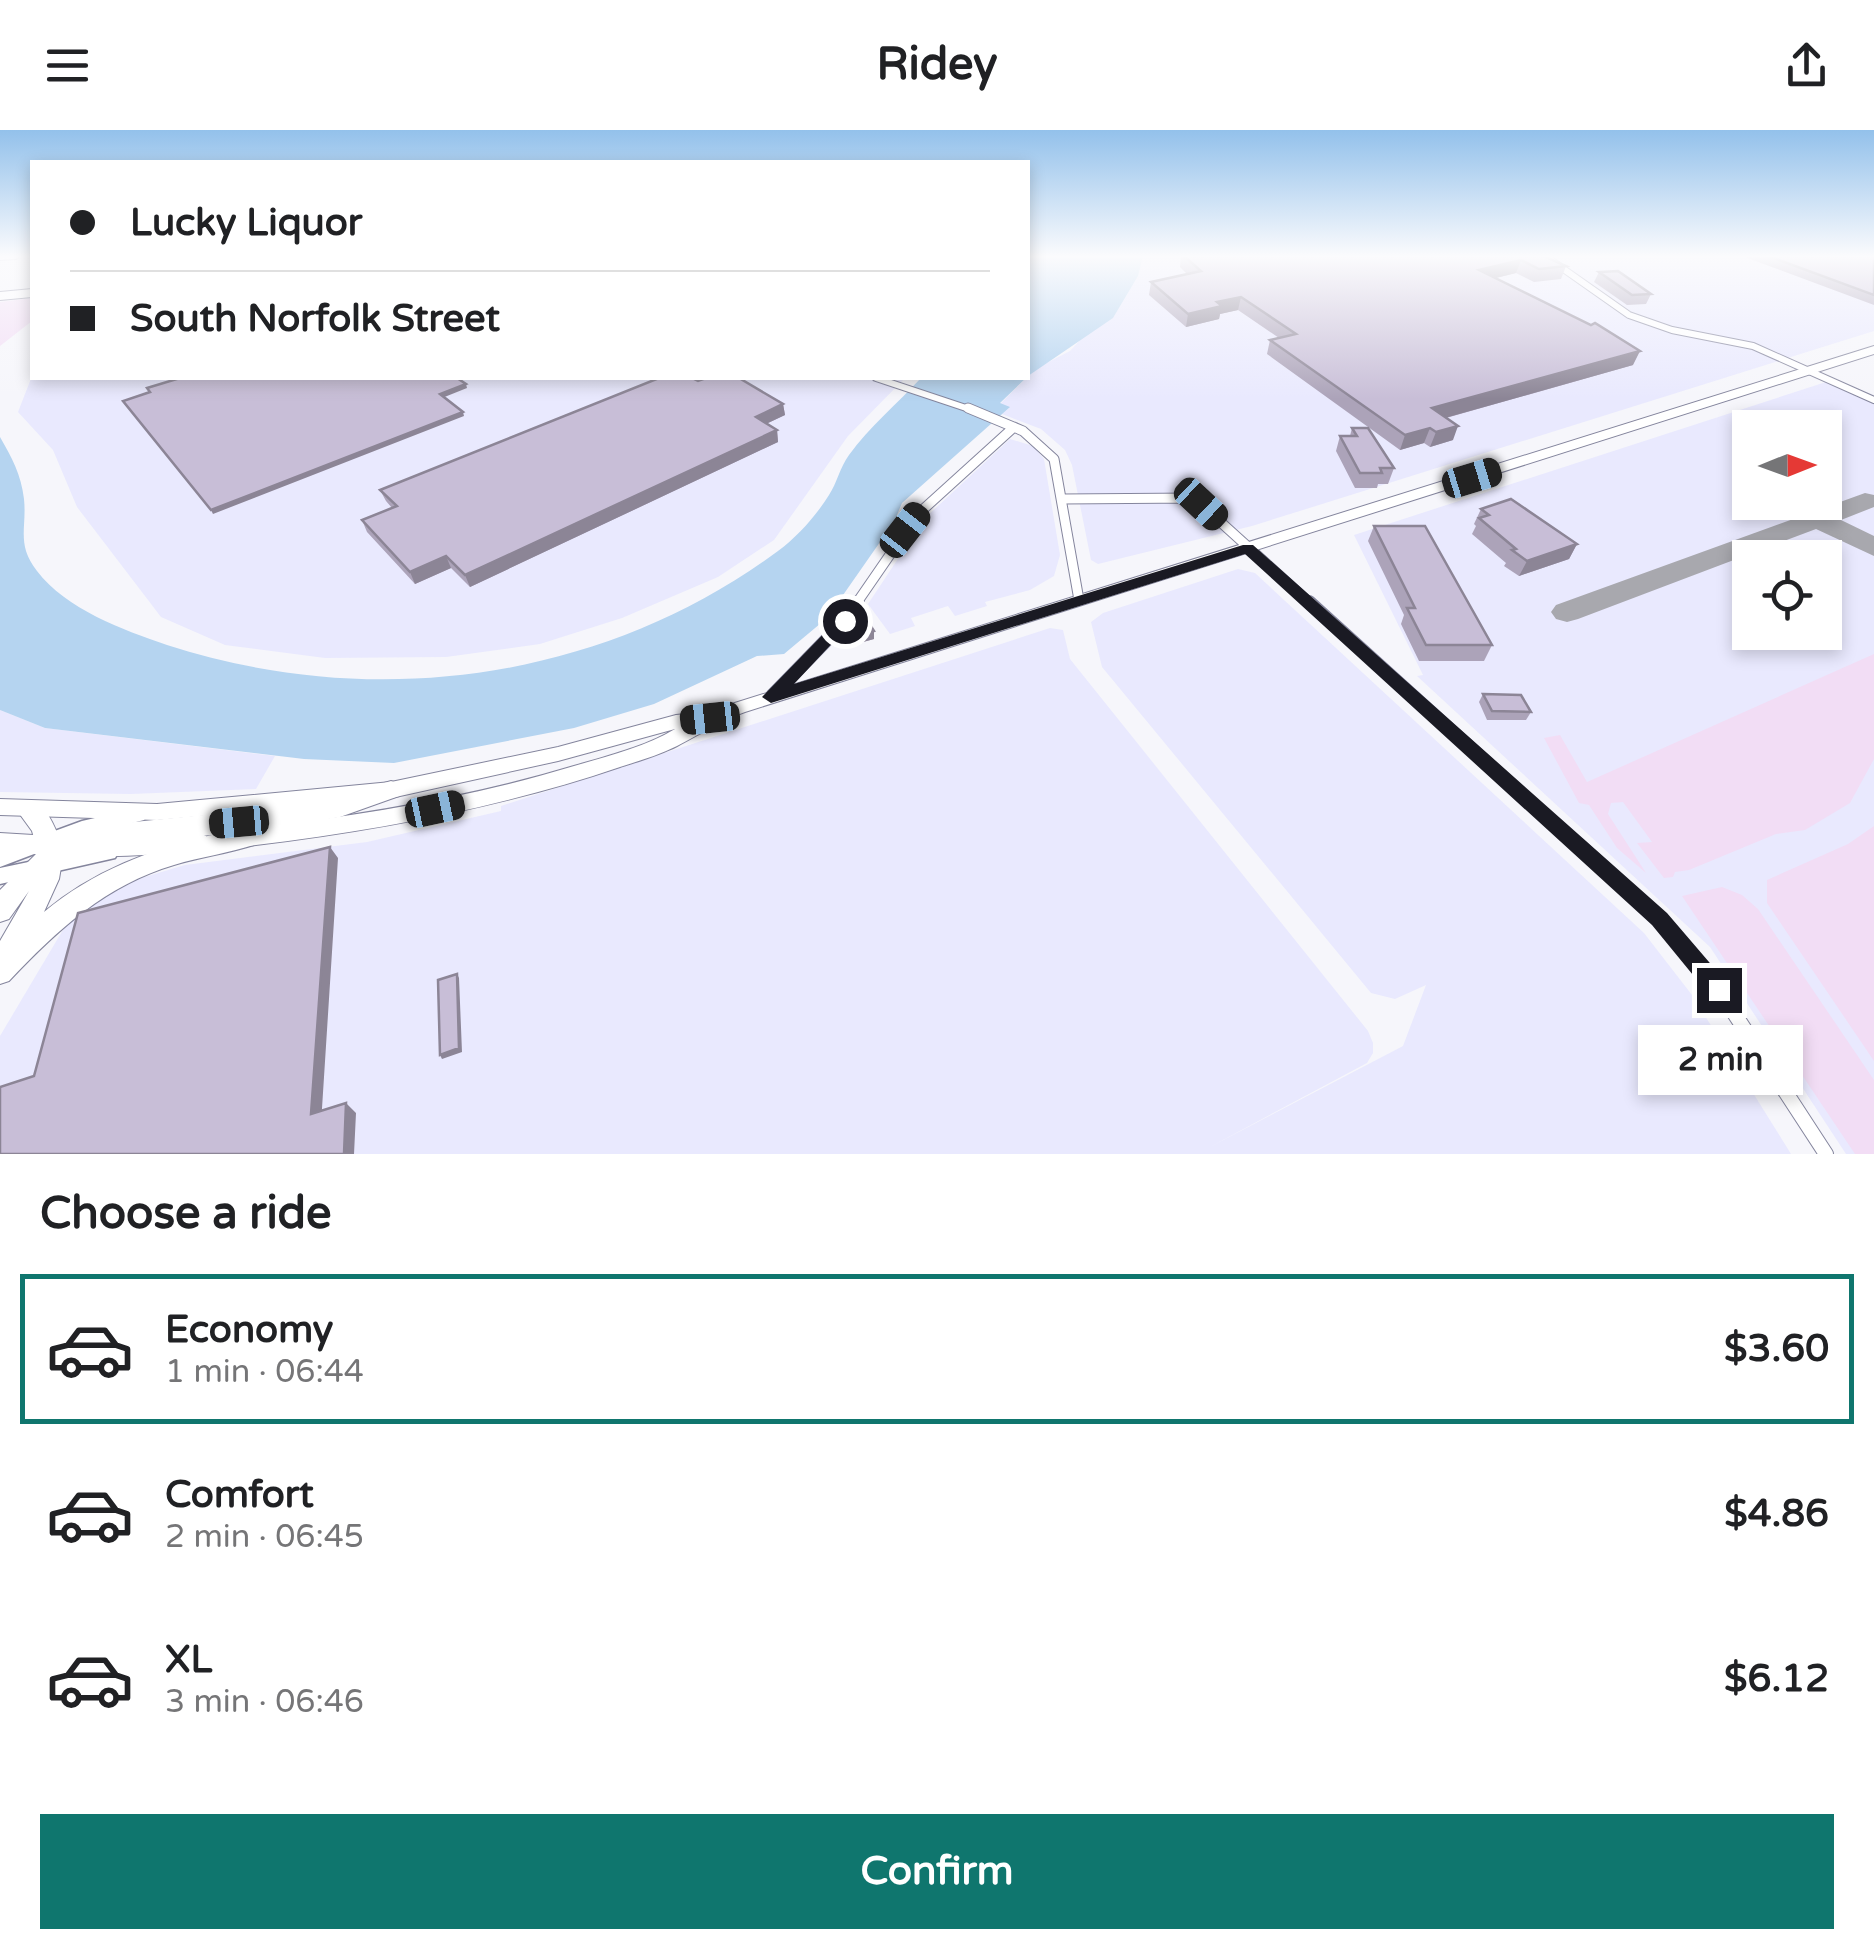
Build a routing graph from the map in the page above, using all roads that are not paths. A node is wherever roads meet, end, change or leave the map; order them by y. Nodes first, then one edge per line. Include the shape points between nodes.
1 (1611, 304) edge
2 (1874, 350) edge
3 (1810, 371) junction
4 (882, 380) edge
5 (1874, 400) edge
6 (1014, 427) junction
7 (1062, 499) junction
8 (1248, 548) junction
9 (1079, 600) junction
10 (771, 697) junction
11 (710, 718) junction
12 (391, 790) junction
13 (0, 807) edge
14 (28, 809) junction
15 (156, 812) junction
16 (249, 837) junction
17 (0, 842) edge
18 (48, 853) junction
19 (0, 859) edge
20 (0, 876) edge
21 (0, 911) edge
22 (0, 968) edge
23 (1826, 1154) edge

1 - 3 street via 1643,321 1742,342
2 - 3 main road
3 - 5 street
3 - 8 main road
4 - 6 street
6 - 7 street via 1051,453
6 - 10 street via 918,514 853,611
7 - 8 street via 1194,498
7 - 9 street
8 - 9 main road
8 - 23 street via 1659,919 1719,990
9 - 10 main road
10 - 11 main road
11 - 12 main road
11 - 16 main road via 665,744 497,795 338,827
12 - 15 main road
12 - 18 highway via 350,808 116,834
13 - 14 main road
14 - 15 main road
14 - 18 highway via 46,829
15 - 18 street via 99,822
16 - 18 main road
16 - 22 highway via 179,851 105,880
17 - 18 main road
18 - 19 street
18 - 20 street
18 - 21 highway
18 - 22 highway via 42,892

